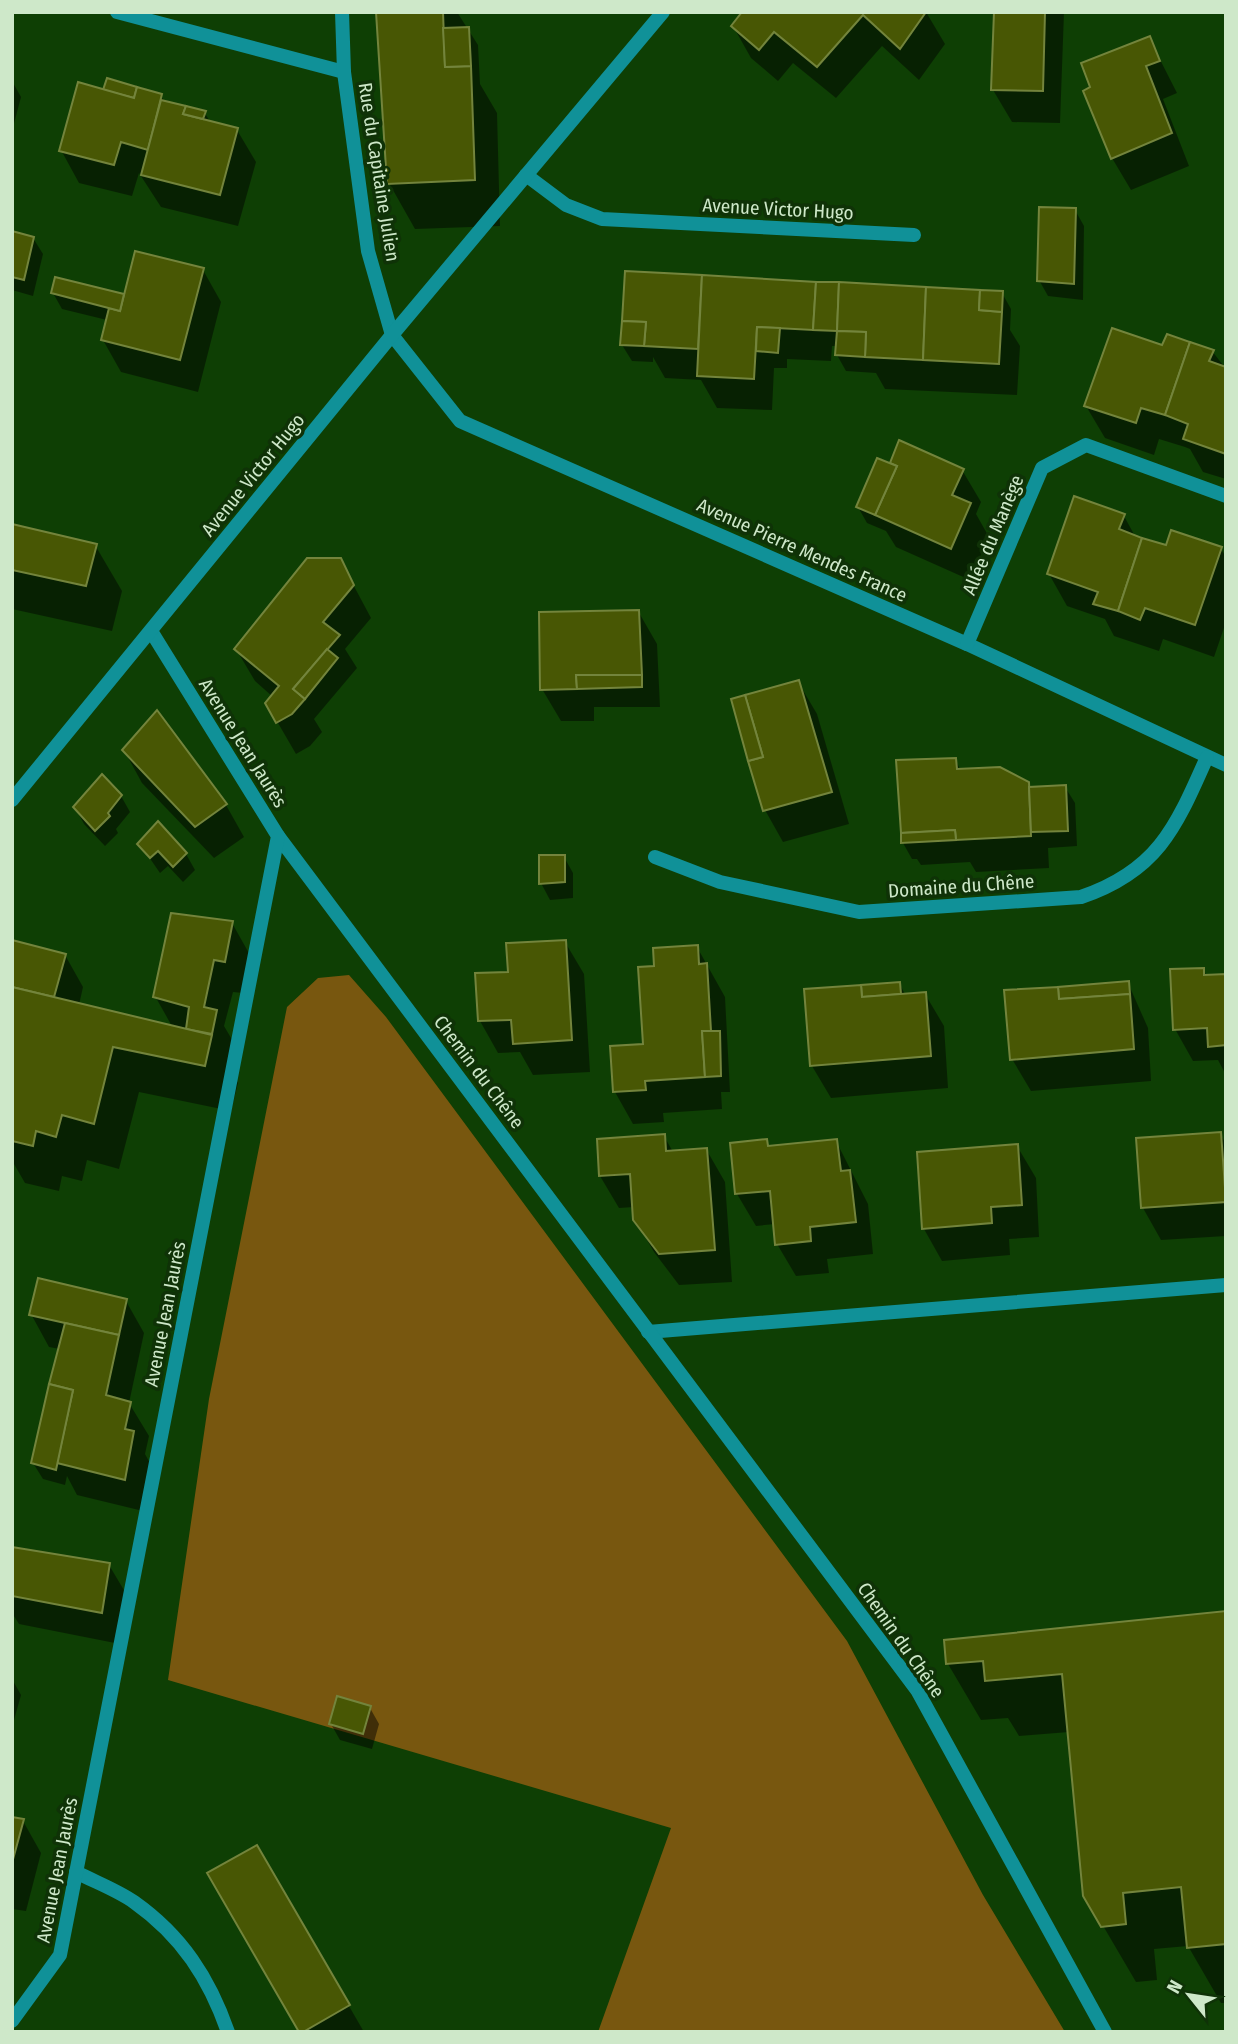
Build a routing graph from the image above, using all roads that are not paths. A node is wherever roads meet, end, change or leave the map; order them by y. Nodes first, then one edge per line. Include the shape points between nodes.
1 (117, 12) edge
2 (342, 12) edge
3 (663, 12) edge
4 (344, 72) junction
5 (526, 175) junction
6 (914, 235) dead end
7 (392, 335) junction
8 (1226, 496) edge
9 (151, 631) junction
10 (967, 644) junction
11 (1208, 757) junction
12 (1226, 765) edge
13 (12, 800) edge
14 (278, 836) junction
15 (655, 856) dead end
16 (1226, 1285) edge
17 (648, 1332) junction
18 (76, 1872) junction
19 (12, 2021) edge
20 (228, 2032) edge
21 (1105, 2032) edge

1 - 4 street
2 - 4 street, Rue du Capitaine Julien
3 - 5 street, Avenue Victor Hugo
4 - 7 street, Rue du Capitaine Julien via 368,251
5 - 6 street, Avenue Victor Hugo via 566,205 602,219
5 - 7 street, Avenue Victor Hugo
7 - 9 street, Avenue Victor Hugo
7 - 10 street, Avenue Pierre Mendes France via 460,421
8 - 10 street, Allée du Manège via 1086,445 1042,468
9 - 13 street, Avenue Victor Hugo
9 - 14 street, Avenue Jean Jaurès
10 - 11 street, Avenue Pierre Mendes France
11 - 12 street, Avenue Pierre Mendes France
11 - 15 street, Domaine du Chêne via 1186,805 1150,859 1115,885 1081,897 859,912 720,883
14 - 17 street, Chemin du Chêne
14 - 18 street, Avenue Jean Jaurès
16 - 17 street
17 - 21 street, Chemin du Chêne via 917,1690
18 - 19 street, Avenue Jean Jaurès via 60,1955
18 - 20 street via 133,1901 177,1940 212,1988

